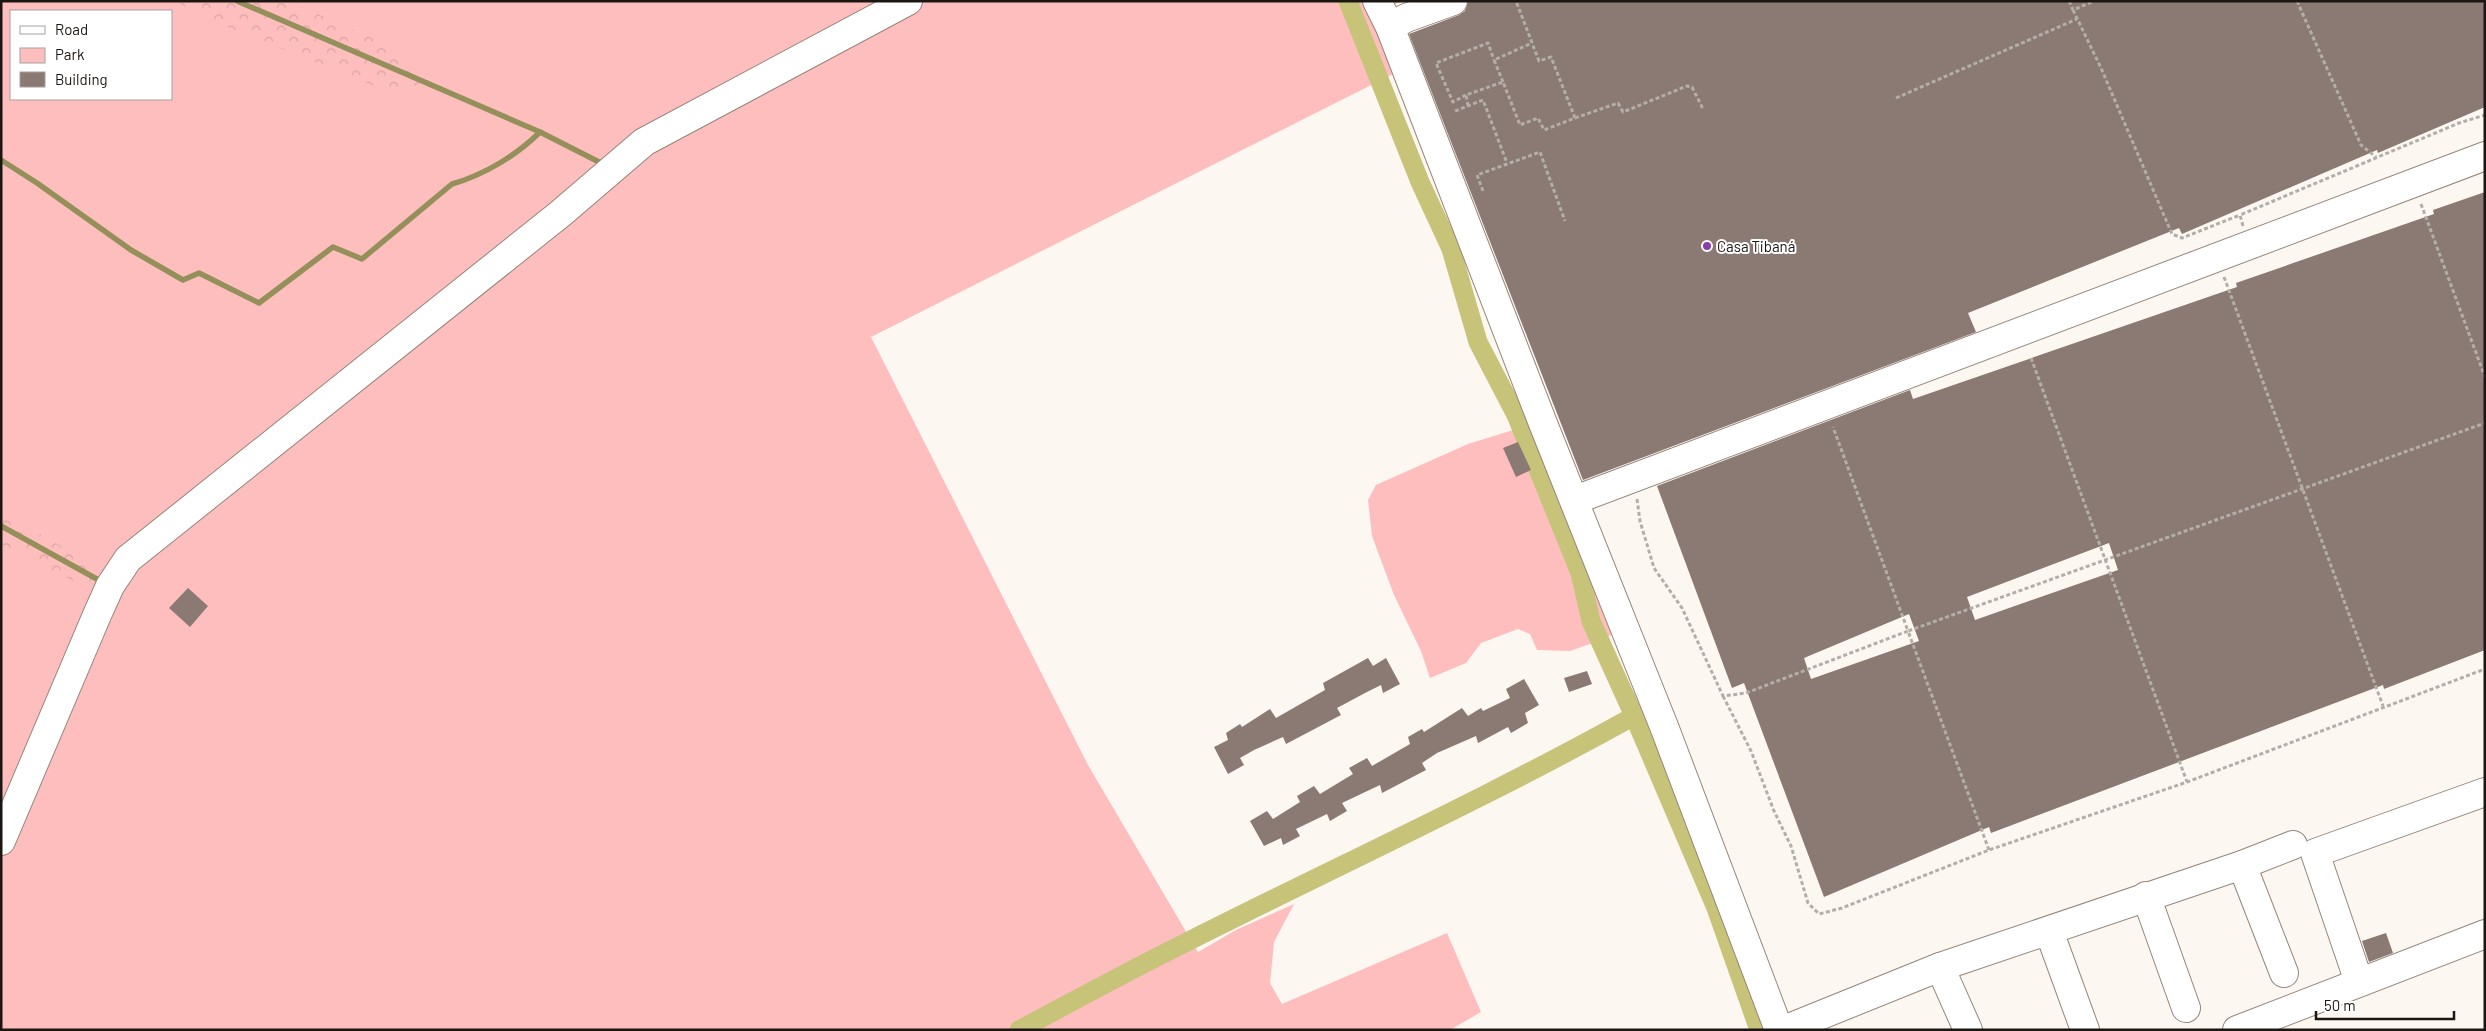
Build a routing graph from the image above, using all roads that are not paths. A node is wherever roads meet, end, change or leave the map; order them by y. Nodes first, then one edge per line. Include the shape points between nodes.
1 (908, 1) edge
2 (1377, 1) edge
3 (1454, 1) edge
4 (1390, 27) junction
5 (2485, 156) edge
6 (1586, 496) junction
7 (2485, 792) edge
8 (1, 841) edge
9 (2293, 845) dead end
10 (2242, 865) junction
11 (2146, 896) junction
12 (2049, 931) junction
13 (2485, 934) edge
14 (1940, 967) junction
15 (2284, 973) dead end
16 (2359, 982) junction
17 (2186, 1008) dead end
18 (1780, 1030) edge
19 (1784, 1030) edge
20 (1968, 1030) edge
21 (2085, 1030) edge
22 (2236, 1030) edge

1 - 8 street via 644,142 560,214 128,559 110,586
2 - 4 street
3 - 4 street
4 - 6 street
5 - 6 street
6 - 18 street
7 - 16 street via 2316,852
9 - 10 street
10 - 11 street
10 - 15 street
11 - 12 street
11 - 17 street
12 - 14 street
12 - 21 street
13 - 16 street
14 - 19 street
14 - 20 street
16 - 22 street

